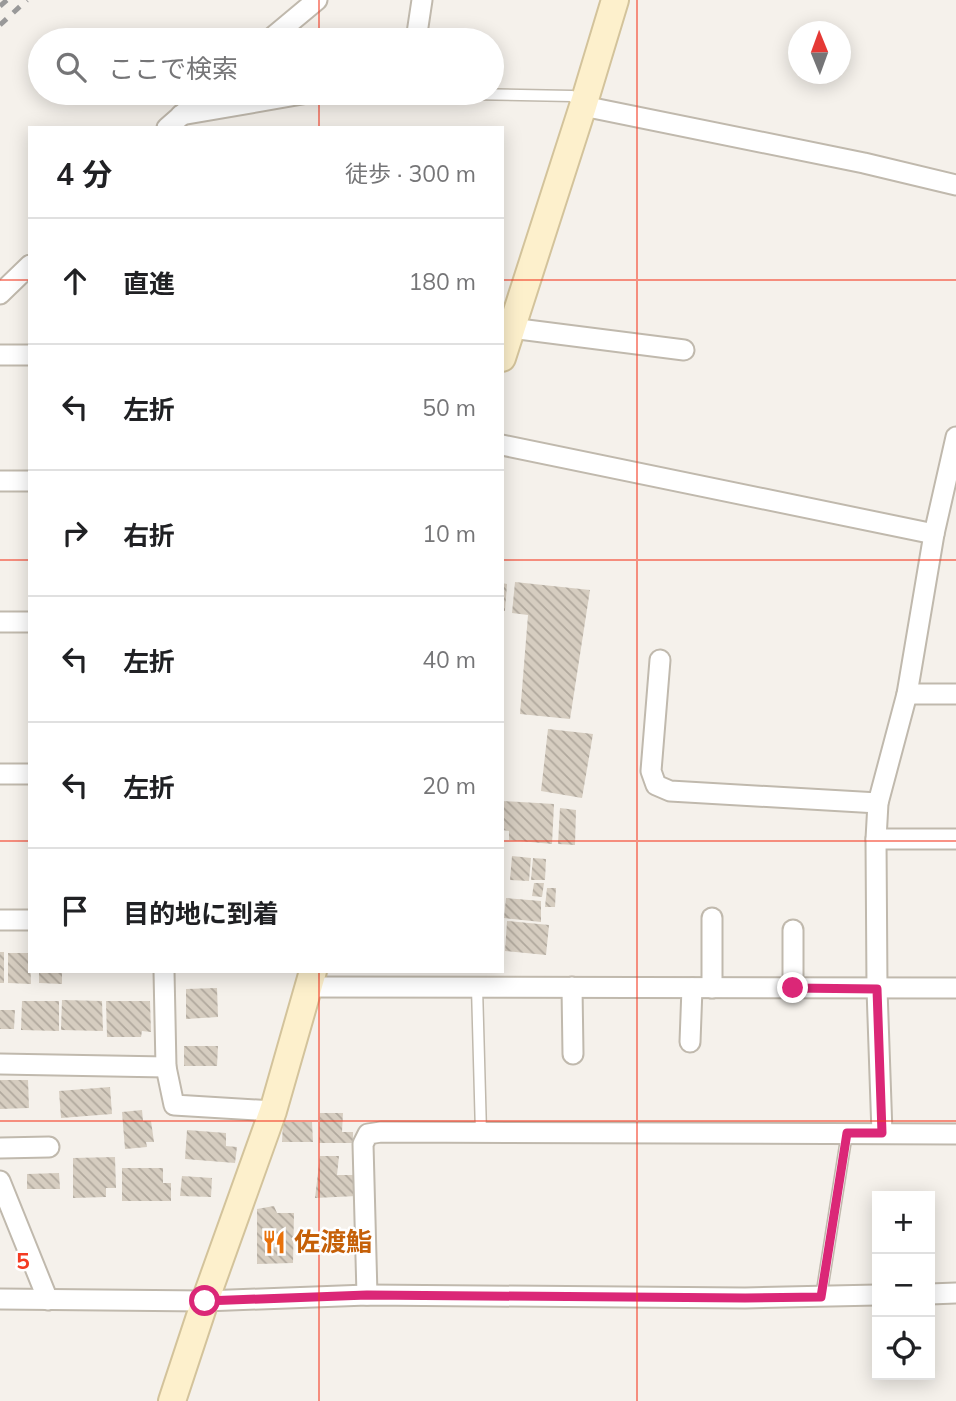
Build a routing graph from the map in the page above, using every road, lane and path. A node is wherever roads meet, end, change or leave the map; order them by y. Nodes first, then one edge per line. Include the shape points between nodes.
1 (317, 0) edge
2 (422, 0) edge
3 (615, 0) edge
4 (284, 28) edge
5 (418, 28) edge
6 (504, 95) edge
7 (193, 105) edge
8 (251, 105) edge
9 (583, 106) junction
10 (174, 121) edge
11 (956, 185) edge
12 (28, 267) edge
13 (0, 294) edge
14 (511, 328) junction
15 (504, 351) edge
16 (684, 351) dead end
17 (0, 355) edge
18 (28, 355) edge
19 (956, 437) edge
20 (504, 445) edge
21 (0, 481) edge
22 (28, 481) edge
23 (934, 534) junction
24 (0, 622) edge
25 (28, 622) edge
26 (660, 660) dead end
27 (908, 694) junction
28 (956, 694) edge
29 (0, 774) edge
30 (28, 775) edge
31 (878, 803) junction
32 (876, 839) junction
33 (956, 839) edge
34 (712, 918) dead end
35 (0, 920) edge
36 (28, 920) edge
37 (793, 930) dead end
38 (164, 973) edge
39 (310, 979) edge
40 (477, 987) junction
41 (572, 988) junction
42 (702, 988) junction
43 (793, 988) junction
44 (956, 988) edge
45 (877, 989) junction
46 (690, 1042) dead end
47 (573, 1054) dead end
48 (0, 1064) edge
49 (166, 1067) junction
50 (273, 1111) junction
51 (481, 1133) junction
52 (847, 1133) junction
53 (882, 1133) junction
54 (956, 1133) edge
55 (49, 1147) dead end
56 (0, 1148) edge
57 (0, 1181) edge
58 (5, 1208) edge
59 (956, 1293) edge
60 (935, 1294) edge
61 (367, 1295) junction
62 (872, 1295) edge
63 (821, 1297) junction
64 (0, 1299) edge
65 (48, 1300) junction
66 (205, 1301) junction
67 (172, 1401) edge

1 - 4 street
2 - 5 street
3 - 9 street
6 - 9 lane via 572,96
7 - 10 street
8 - 10 street
9 - 11 street
9 - 14 street
12 - 13 street
14 - 15 street
14 - 16 street
17 - 18 street
19 - 23 street
20 - 23 street
21 - 22 street
23 - 27 street
24 - 25 street
26 - 31 street via 651,771 656,785 670,791
27 - 28 street
27 - 31 street
29 - 30 street
31 - 32 street
32 - 33 street
32 - 45 street
34 - 42 street
35 - 36 street
37 - 43 street
38 - 49 street
39 - 40 street
39 - 50 street
40 - 41 street
40 - 51 lane
41 - 42 street
41 - 47 street
42 - 43 street
42 - 46 street
43 - 45 street
44 - 45 street
45 - 53 street
48 - 49 street
49 - 50 street via 174,1105
50 - 66 street
51 - 52 street
51 - 61 street via 368,1134 363,1144
52 - 53 street
52 - 63 lane
53 - 54 street
55 - 56 street
57 - 58 street
58 - 65 street
59 - 60 street
61 - 63 street
61 - 66 street
62 - 63 street
64 - 65 street
65 - 66 street
66 - 67 street

